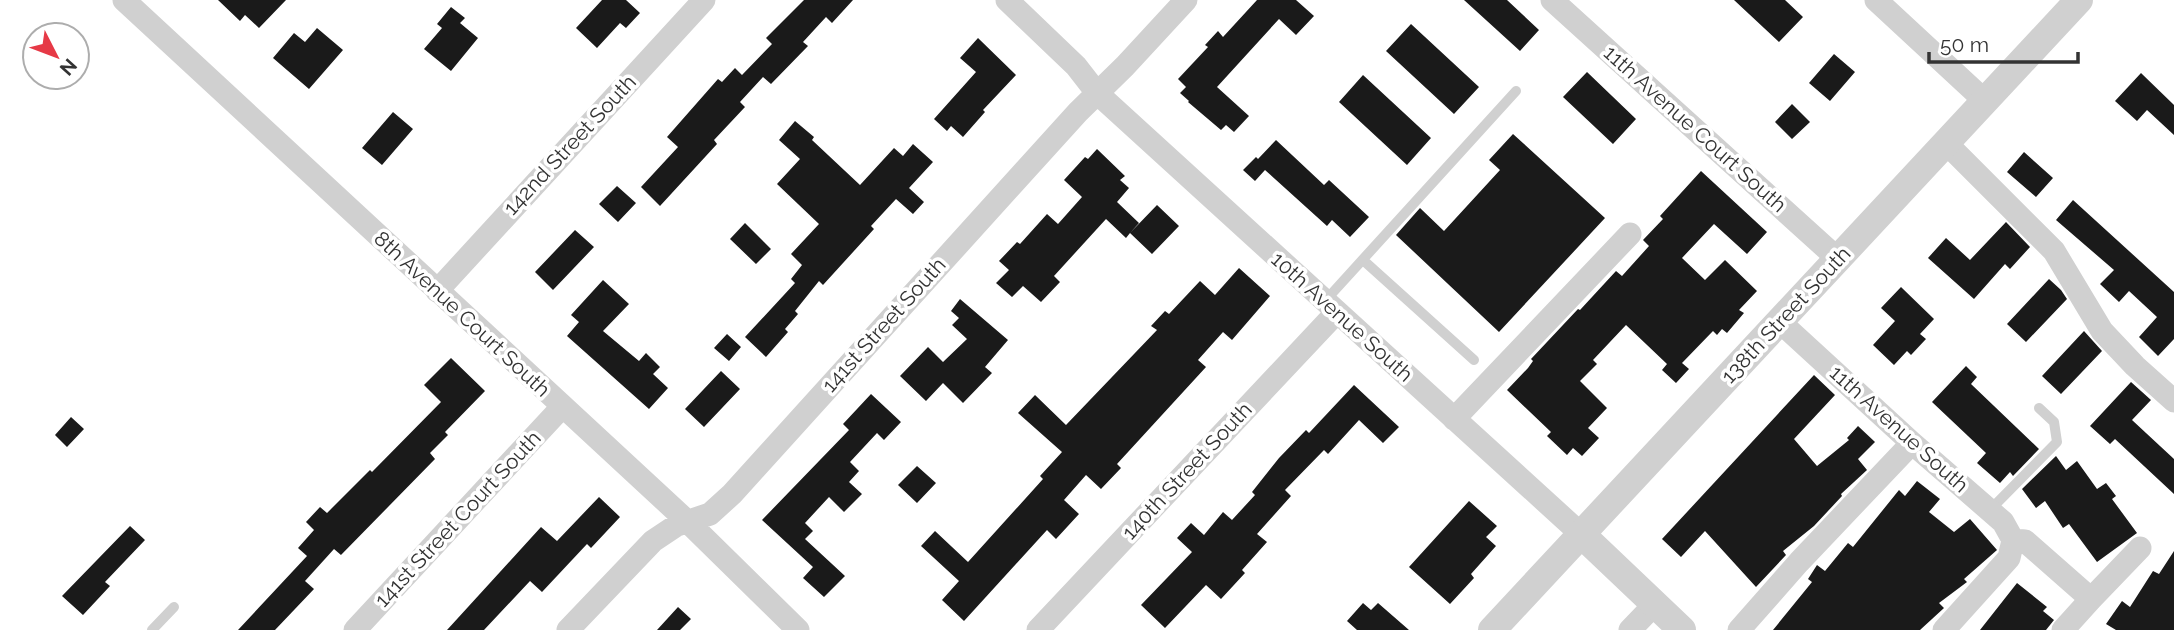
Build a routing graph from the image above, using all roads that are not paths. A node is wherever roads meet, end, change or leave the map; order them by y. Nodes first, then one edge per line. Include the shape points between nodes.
1 (124, 0) edge
2 (704, 0) edge
3 (1007, 0) edge
4 (1186, 0) edge
5 (1552, 0) edge
6 (1876, 0) edge
7 (2079, 0) edge
8 (1516, 91) dead end
9 (1097, 93) junction
10 (1985, 101) junction
11 (1947, 144) junction
12 (1630, 234) dead end
13 (1838, 259) junction
14 (1363, 260) junction
15 (437, 291) junction
16 (1331, 307) junction
17 (1780, 322) junction
18 (1474, 360) dead end
19 (2174, 401) edge
20 (562, 407) junction
21 (2039, 408) dead end
22 (1454, 419) junction
23 (1912, 443) junction
24 (1990, 510) junction
25 (688, 523) junction
26 (1581, 534) junction
27 (2013, 540) junction
28 (2140, 548) dead end
29 (2091, 599) junction
30 (1654, 605) junction
31 (174, 607) dead end
32 (152, 630) edge
33 (355, 630) edge
34 (568, 630) edge
35 (798, 630) edge
36 (1038, 630) edge
37 (1492, 630) edge
38 (1630, 630) edge
39 (1682, 630) edge
40 (1739, 630) edge
41 (1944, 630) edge
42 (2063, 630) edge

1 - 15 street, 8th Avenue Court South
2 - 15 street, 142nd Street South
3 - 9 street, 10th Avenue South via 1076,66
4 - 9 street, 141st Street South
5 - 13 street, 11th Avenue Court South
6 - 10 street
7 - 10 street, 138th Street South
8 - 14 lane
9 - 16 street, 10th Avenue South
9 - 25 street, 141st Street South via 732,494 710,514
10 - 11 street, 138th Street South
11 - 13 street, 138th Street South
11 - 19 street via 2054,251 2102,331
12 - 22 street
13 - 17 street, 138th Street South
14 - 16 lane
14 - 18 lane
15 - 20 street, 8th Avenue Court South
16 - 22 street, 10th Avenue South
16 - 36 street, 140th Street South
17 - 23 street, 11th Avenue South
17 - 26 street, 138th Street South
20 - 25 street, 8th Avenue Court South
20 - 33 street, 141st Street Court South
21 - 24 lane via 2054,422 2057,442
22 - 26 street, 10th Avenue South
23 - 24 street, 11th Avenue South
23 - 40 street
24 - 27 street, 11th Avenue South
25 - 34 street, 141st Street South via 653,541
25 - 35 street, 8th Avenue Court South
26 - 30 street, 10th Avenue South
26 - 37 street, 138th Street South
27 - 29 street via 2025,541
27 - 41 street via 2009,558
28 - 29 street
29 - 42 street
30 - 38 street
30 - 39 street, 10th Avenue South
31 - 32 lane

